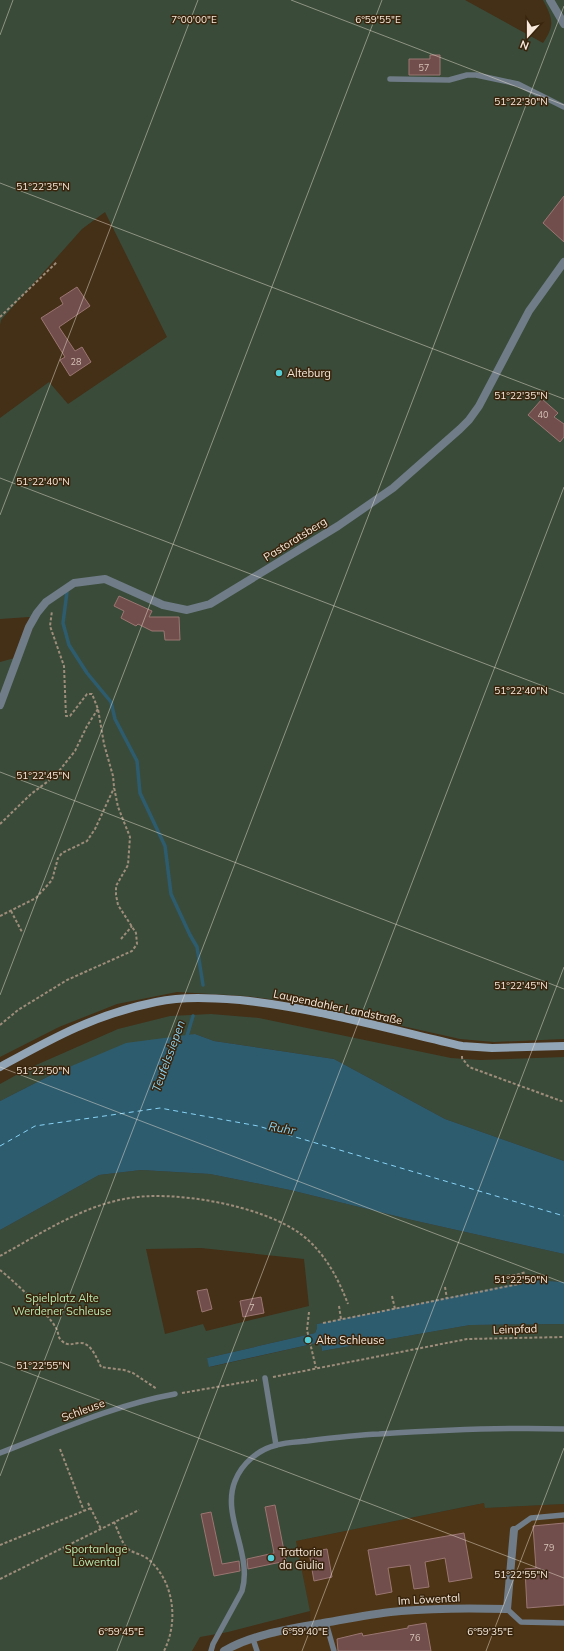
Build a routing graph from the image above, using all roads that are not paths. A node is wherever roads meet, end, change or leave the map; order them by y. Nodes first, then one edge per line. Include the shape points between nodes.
1 (550, 0) edge
2 (564, 24) edge
3 (390, 79) dead end
4 (564, 107) edge
5 (564, 262) edge
6 (0, 705) edge
7 (564, 1046) edge
8 (0, 1067) edge
9 (265, 1378) road end
10 (172, 1395) road end
11 (564, 1429) edge
12 (276, 1445) junction
13 (0, 1452) edge
14 (564, 1515) edge
15 (514, 1530) joint
16 (507, 1609) junction
17 (326, 1623) junction
18 (564, 1623) edge
19 (254, 1639) junction
20 (211, 1651) edge
21 (224, 1651) edge
22 (257, 1651) edge
23 (334, 1651) edge

1 - 2 street
3 - 4 lane via 449,80 476,75 518,84
5 - 6 street, Pastoratsberg via 529,311 474,414 460,430 392,488 338,526 210,604 186,610 164,606 105,579 74,583 46,602 37,613 29,627
7 - 8 main road, Laupendahler Landstraße via 462,1046 283,1006 190,998 157,1001 111,1013 64,1032
9 - 12 lane
10 - 13 lane, Schleuse via 108,1412
11 - 12 lane via 458,1429 346,1436
12 - 20 lane via 256,1454 240,1470 231,1493 244,1582
14 - 15 lane via 530,1518
15 - 16 street
16 - 17 street, Im Löwental via 399,1611
16 - 18 lane via 521,1622
17 - 19 street, Im Löwental
17 - 23 lane
19 - 21 street, Im Löwental
19 - 22 lane

